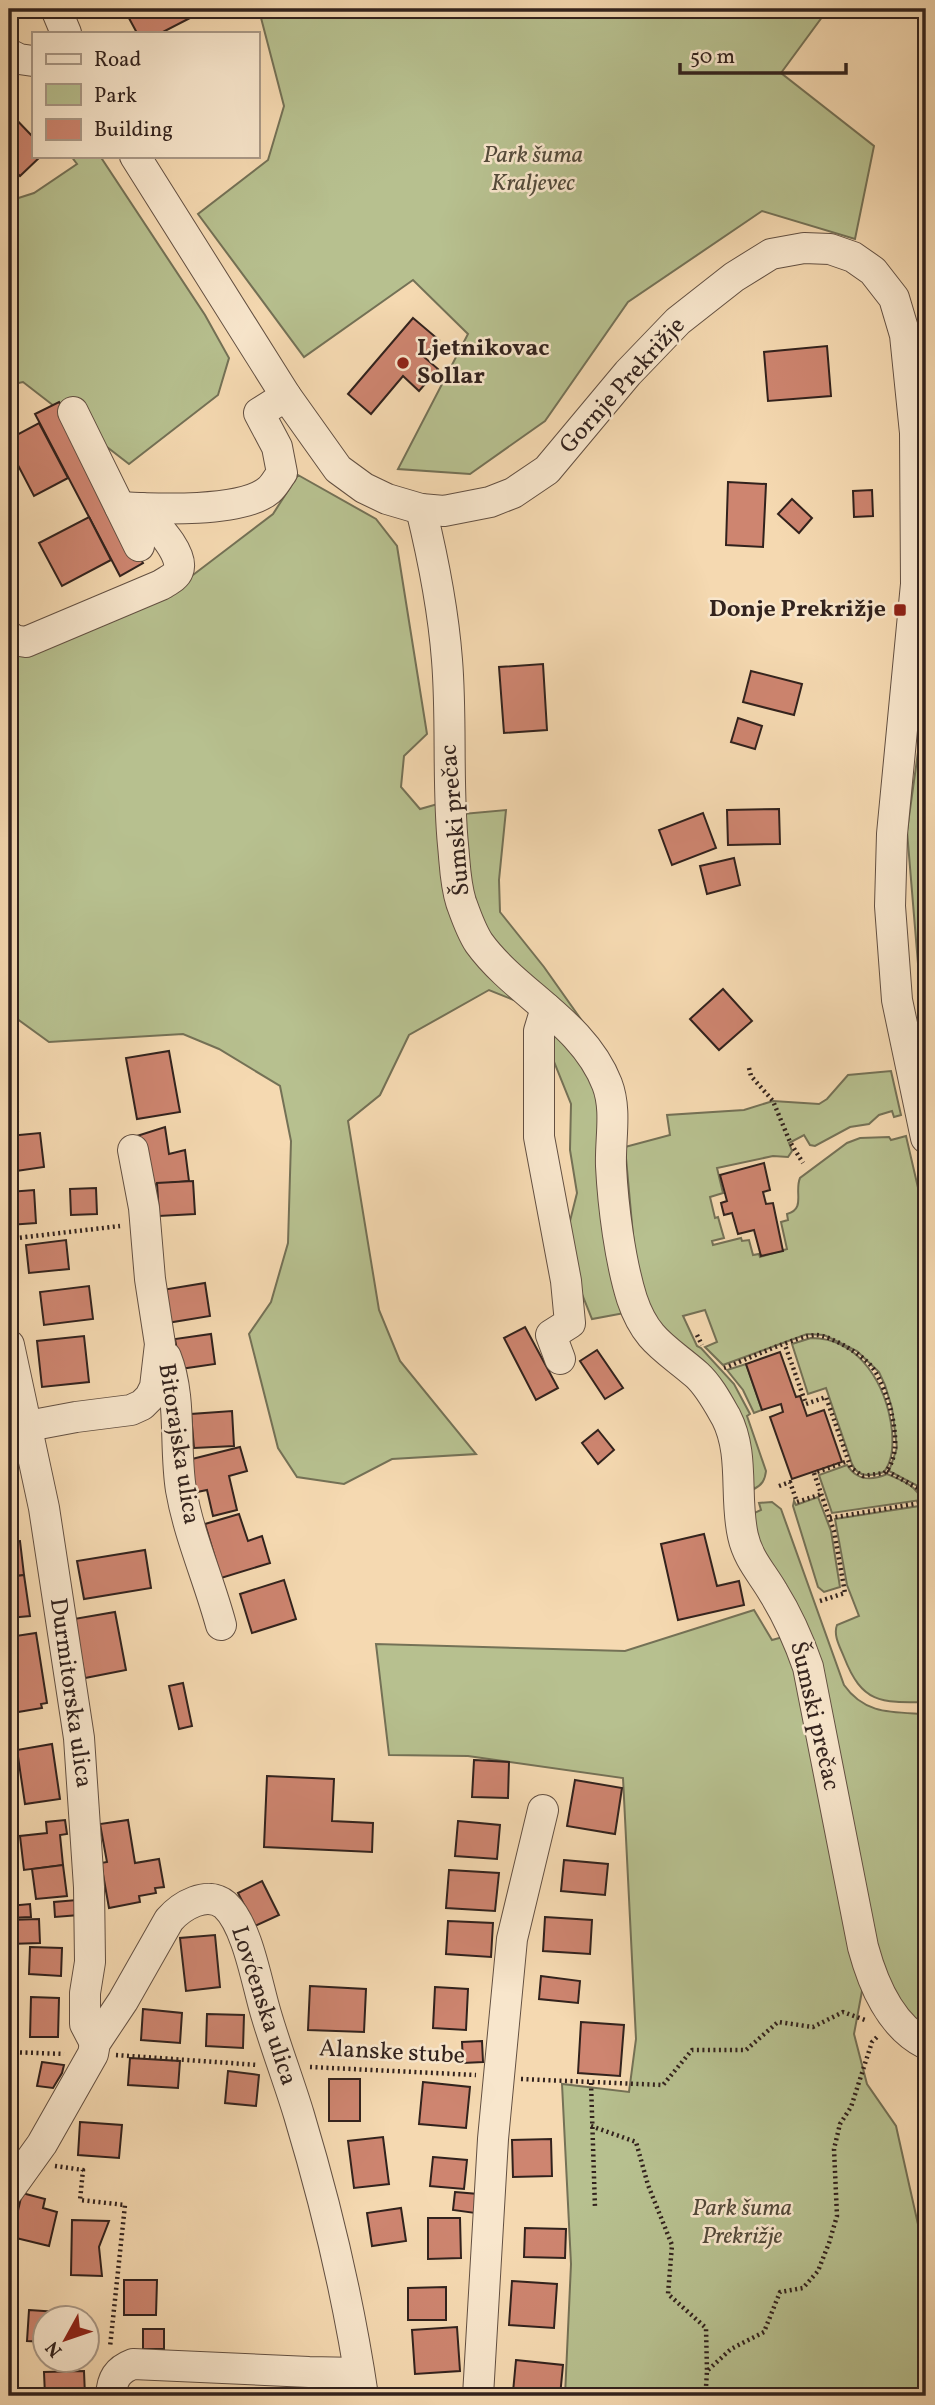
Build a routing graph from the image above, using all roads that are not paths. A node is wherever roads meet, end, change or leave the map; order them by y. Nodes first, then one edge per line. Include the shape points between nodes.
1 (56, 9) edge
2 (66, 32) edge
3 (9, 54) edge
4 (32, 61) edge
5 (136, 158) edge
6 (286, 396) junction
7 (73, 412) dead end
8 (131, 508) junction
9 (421, 509) junction
10 (139, 546) dead end
11 (921, 591) edge
12 (9, 636) edge
13 (546, 1008) junction
14 (926, 1138) edge
15 (133, 1150) dead end
16 (160, 1343) junction
17 (9, 1345) edge
18 (560, 1359) dead end
19 (28, 1426) junction
20 (221, 1625) dead end
21 (543, 1810) dead end
22 (926, 2044) edge
23 (93, 2051) junction
24 (9, 2190) edge
25 (361, 2384) edge
26 (111, 2396) edge
27 (478, 2396) edge

1 - 2 street
3 - 4 street
5 - 6 street, Gornje Prekrižje
6 - 8 street via 259,413 277,447 282,473 270,490 245,503
6 - 9 street, Gornje Prekrižje via 338,468 364,488
7 - 8 street
8 - 10 street
8 - 12 street via 175,551 178,573 161,585 26,642
9 - 11 street, Gornje Prekrižje via 444,511 513,493 547,470 678,321 734,277 771,254 830,249 873,271 894,298 905,335 915,433
9 - 13 street, Šumski prečac via 438,582 447,660 449,791 460,898 478,942
11 - 14 street, Gornje Prekrižje via 892,834 890,906 897,1000
13 - 18 street via 539,1031 539,1137 570,1323 551,1335
13 - 22 street, Šumski prečac via 579,1038 607,1083 621,1252 633,1301 650,1336 699,1377 730,1425 743,1537 754,1566 796,1632 808,1667 871,1977 899,2024
15 - 16 street, Bitorajska ulica
16 - 19 street, Bitorajska ulica via 155,1387 142,1405 120,1413
16 - 20 street, Bitorajska ulica via 172,1379 186,1516
17 - 19 street, Durmitorska ulica
19 - 23 street, Durmitorska ulica via 79,1738 89,1887 85,2024
21 - 27 street via 512,1939 493,2138
23 - 24 street, Lovćenska ulica via 76,2086
23 - 25 street, Lovćenska ulica via 176,1912 198,1900 225,1905 253,1964 299,2113 337,2250
25 - 26 street via 309,2372 133,2364 121,2368

